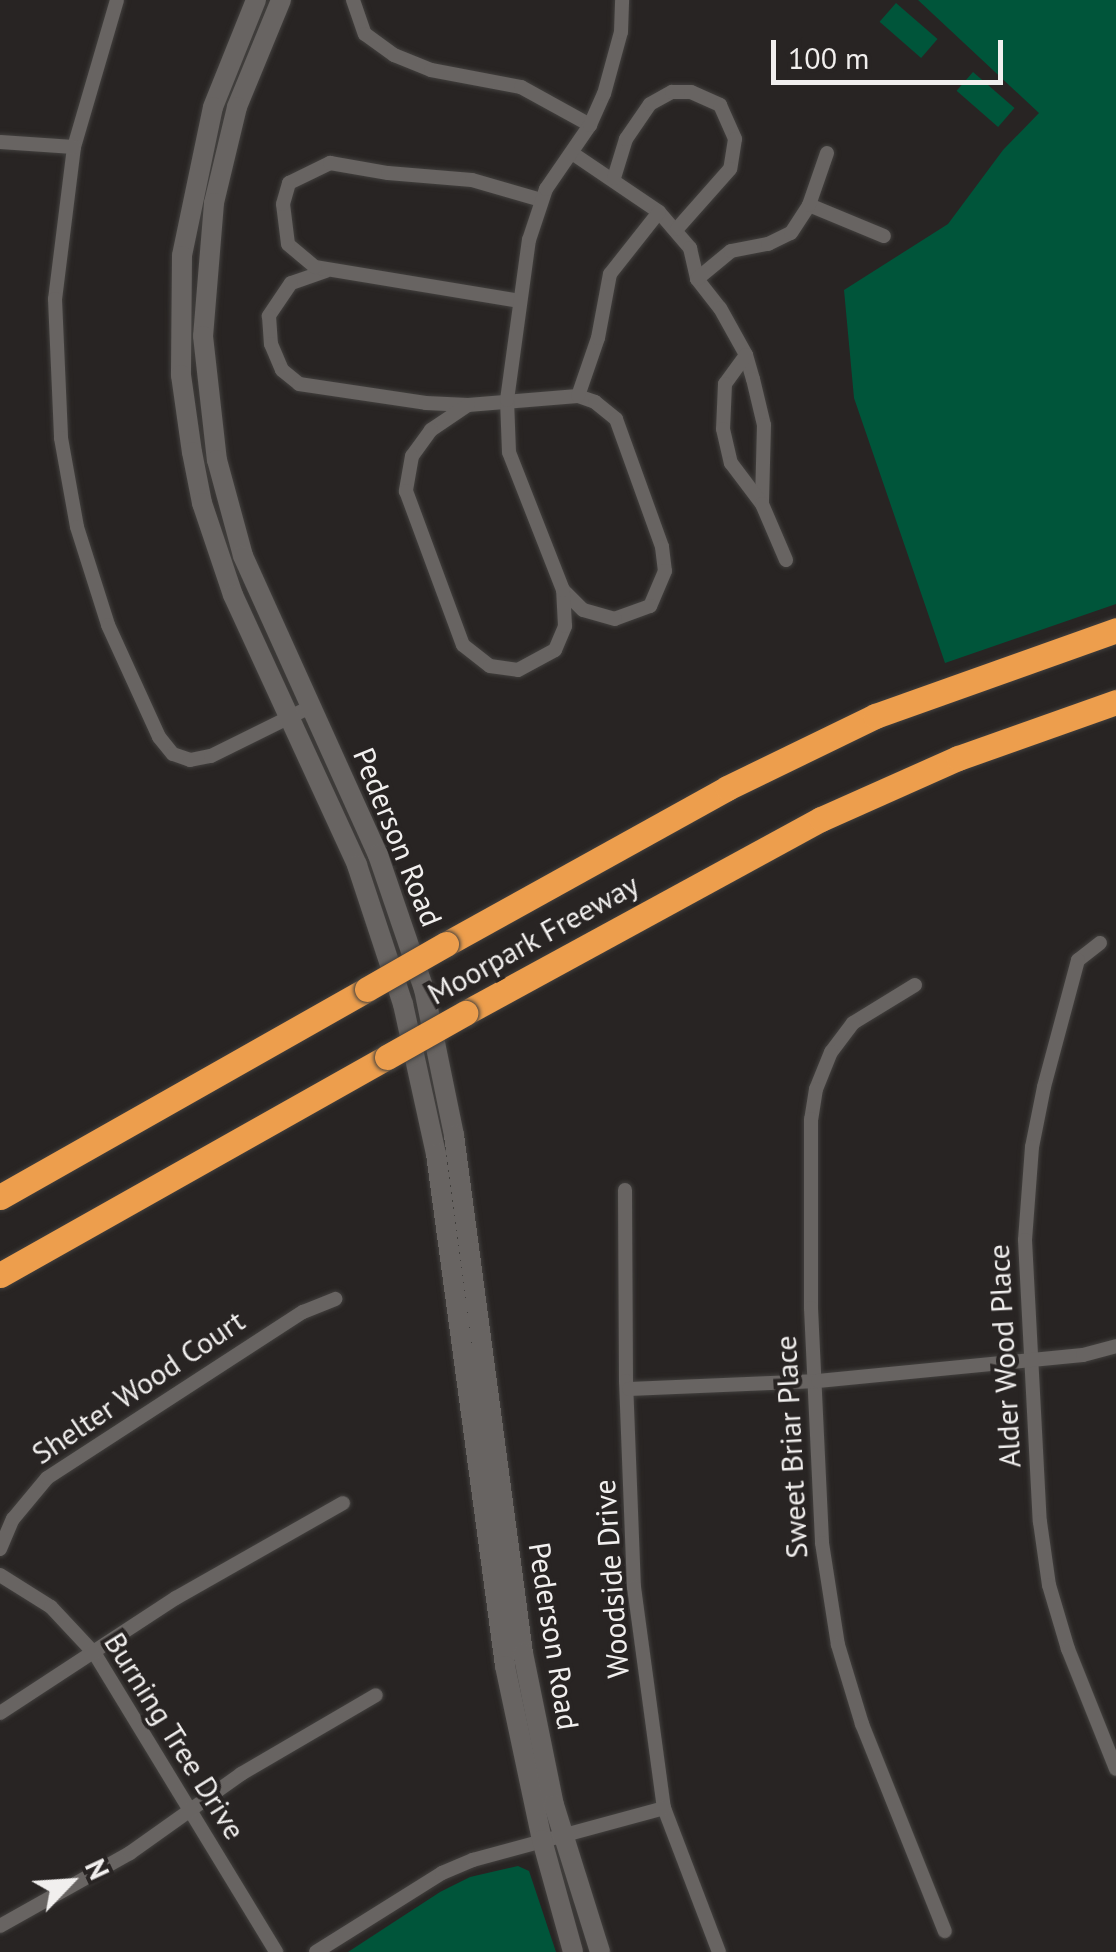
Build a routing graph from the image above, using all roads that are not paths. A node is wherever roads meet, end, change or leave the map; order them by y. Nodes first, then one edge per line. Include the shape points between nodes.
1 (117, 0) edge
2 (256, 0) edge
3 (280, 0) edge
4 (353, 0) edge
5 (622, 0) edge
6 (590, 125) junction
7 (0, 142) edge
8 (74, 147) junction
9 (827, 152) dead end
10 (572, 153) junction
11 (614, 178) junction
12 (540, 200) junction
13 (809, 205) junction
14 (659, 212) junction
15 (677, 229) junction
16 (884, 236) dead end
17 (326, 271) junction
18 (697, 279) junction
19 (520, 301) junction
20 (746, 355) junction
21 (578, 396) junction
22 (506, 400) junction
23 (468, 405) junction
24 (762, 504) junction
25 (786, 560) dead end
26 (563, 590) junction
27 (1116, 630) edge
28 (1116, 702) edge
29 (310, 707) junction
30 (288, 717) junction
31 (1100, 943) dead end
32 (915, 985) dead end
33 (626, 1190) dead end
34 (0, 1198) edge
35 (1, 1275) edge
36 (335, 1300) dead end
37 (1116, 1346) edge
38 (1034, 1361) junction
39 (818, 1381) junction
40 (629, 1389) junction
41 (343, 1503) dead end
42 (0, 1549) edge
43 (0, 1575) edge
44 (95, 1654) junction
45 (376, 1695) dead end
46 (0, 1714) edge
47 (1116, 1769) edge
48 (664, 1808) junction
49 (190, 1812) junction
50 (552, 1838) junction
51 (0, 1926) edge
52 (945, 1931) dead end
53 (276, 1952) edge
54 (316, 1952) edge
55 (573, 1952) edge
56 (600, 1952) edge
57 (718, 1952) edge

1 - 8 street
2 - 30 street, Pederson Road via 212,107 190,199 181,273 182,376 216,550
3 - 29 street, Pederson Road via 228,142 207,252 203,336 208,405 229,511
4 - 6 street via 365,34 394,55 431,70 521,87
5 - 6 street via 614,67
6 - 10 street
7 - 8 street
8 - 30 street via 54,346 69,487 97,596 173,754 190,760 211,756
9 - 13 street
10 - 11 street
10 - 12 street
11 - 14 street
11 - 15 street via 626,139 650,104 672,92 691,92 720,105 735,139 730,169
12 - 17 street via 472,180 330,162 289,183 283,204 288,244
12 - 19 street
13 - 16 street
13 - 18 street via 791,232 731,251
14 - 15 street
14 - 21 street via 610,274
15 - 18 street via 690,248
17 - 19 street
17 - 23 street via 291,282 269,316 282,370 298,384
18 - 20 street
19 - 22 street
20 - 24 street via 764,424
20 - 24 street via 725,384 722,429 731,463
21 - 22 street
21 - 26 street via 616,420 665,571 650,606 616,619 583,610
22 - 23 street
22 - 26 street via 513,472
23 - 26 street via 431,430 412,456 406,491 454,628 474,657 518,670 554,650 562,637
24 - 25 street
27 - 34 highway, Moorpark Freeway, bridge via 875,716 727,788
28 - 35 highway, Moorpark Freeway, bridge via 958,758 822,819
29 - 30 street
29 - 50 street, Pederson Road via 393,894 439,1057
30 - 50 street, Pederson Road via 372,902 427,1105 505,1666
31 - 38 street, Alder Wood Place via 1078,960 1032,1147 1024,1240
32 - 39 street, Sweet Briar Place via 854,1023 831,1052 816,1089 811,1308
33 - 40 street, Woodside Drive
36 - 42 street, Shelter Wood Court via 302,1312 46,1478 13,1518
37 - 38 street
38 - 39 street
38 - 47 street, Alder Wood Place via 1049,1585
39 - 40 street
39 - 52 street, Sweet Briar Place via 822,1543 838,1645 862,1724
40 - 48 street, Woodside Drive via 634,1586
41 - 44 street via 176,1598
43 - 44 street, Burning Tree Drive via 51,1606
44 - 46 street
44 - 49 street, Burning Tree Drive
45 - 49 street via 241,1774
48 - 50 street
48 - 57 street, Woodside Drive
49 - 51 street
49 - 53 street, Burning Tree Drive
50 - 54 street via 442,1873
50 - 55 street, Pederson Road
50 - 56 street, Pederson Road

